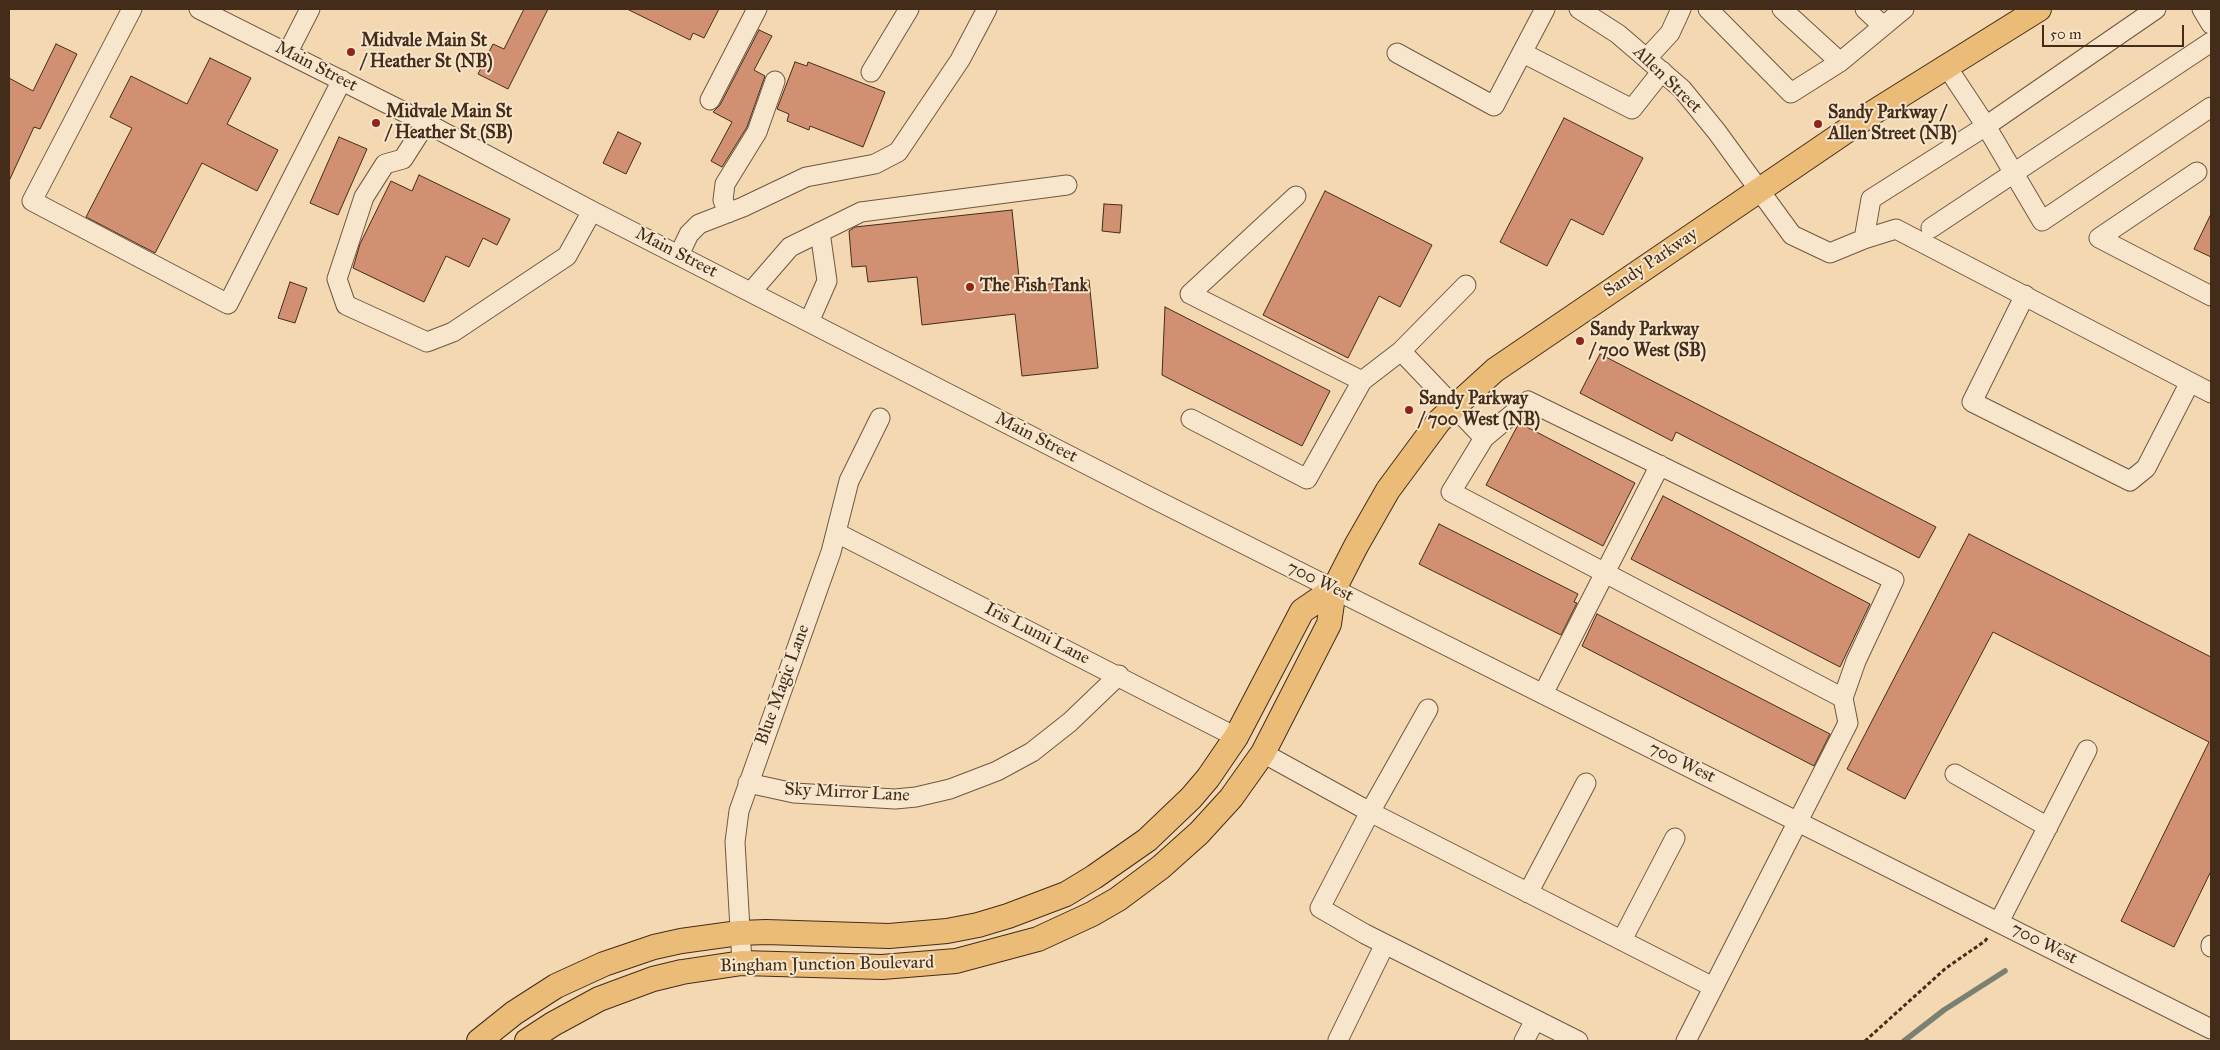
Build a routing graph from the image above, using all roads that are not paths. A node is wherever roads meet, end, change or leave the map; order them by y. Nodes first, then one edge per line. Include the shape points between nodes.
1 (132, 9) edge
2 (199, 9) edge
3 (310, 9) edge
4 (757, 9) edge
5 (909, 9) edge
6 (987, 9) edge
7 (1545, 9) edge
8 (1579, 9) edge
9 (1681, 9) edge
10 (1782, 9) edge
11 (1864, 9) edge
12 (1904, 9) edge
13 (2039, 9) edge
14 (2156, 9) edge
15 (2202, 9) edge
16 (1715, 11) edge
17 (2211, 24) edge
18 (1883, 26) junction
19 (2211, 42) edge
20 (288, 52) junction
21 (1397, 53) dead end
22 (1523, 53) junction
23 (1647, 58) junction
24 (1840, 62) junction
25 (1947, 67) junction
26 (1662, 71) junction
27 (871, 72) dead end
28 (342, 80) junction
29 (775, 82) dead end
30 (710, 100) dead end
31 (2211, 107) edge
32 (426, 123) junction
33 (1986, 126) junction
34 (2197, 172) dead end
35 (2014, 174) junction
36 (1067, 185) dead end
37 (1758, 190) junction
38 (1296, 196) dead end
39 (592, 211) junction
40 (728, 213) junction
41 (1931, 228) dead end
42 (820, 232) junction
43 (1864, 239) junction
44 (679, 255) junction
45 (1466, 285) dead end
46 (751, 292) junction
47 (2025, 295) junction
48 (2211, 296) edge
49 (809, 322) junction
50 (1401, 351) junction
51 (1362, 381) junction
52 (2190, 382) junction
53 (2211, 393) edge
54 (1455, 407) junction
55 (880, 418) dead end
56 (1190, 419) dead end
57 (1484, 438) junction
58 (1660, 465) junction
59 (1152, 498) joint
60 (837, 533) junction
61 (1605, 573) junction
62 (1334, 590) junction
63 (1119, 675) junction
64 (1543, 694) junction
65 (1843, 698) junction
66 (1428, 709) dead end
67 (1236, 737) junction
68 (2087, 750) dead end
69 (1263, 753) junction
70 (1954, 774) dead end
71 (748, 783) junction
72 (1586, 783) dead end
73 (1370, 812) junction
74 (1798, 820) junction
75 (2048, 827) junction
76 (1675, 838) dead end
77 (1528, 893) junction
78 (1999, 922) junction
79 (739, 933) junction
80 (1622, 940) junction
81 (1385, 944) junction
82 (742, 963) junction
83 (1713, 987) junction
84 (1535, 1020) junction
85 (2210, 1026) edge
86 (1338, 1040) dead end
87 (479, 1041) edge
88 (527, 1041) edge
89 (1524, 1041) edge
90 (1578, 1041) edge
91 (1686, 1041) edge

1 - 28 street via 32,201 228,304
2 - 20 street, Main Street
3 - 20 street
4 - 30 street
5 - 27 street
6 - 40 street via 960,60 905,145 892,157 875,164 806,177
7 - 22 street
8 - 23 street, Allen Street via 1618,34
9 - 23 street via 1670,33
10 - 24 street
11 - 18 street
12 - 18 street
13 - 25 main road, Sandy Parkway
14 - 33 street
15 - 17 street
16 - 24 street via 1791,93
18 - 24 street
19 - 35 street
20 - 28 street, Main Street
21 - 22 street via 1494,106
22 - 26 street via 1632,109
23 - 26 street, Allen Street
25 - 33 street
25 - 37 main road, Sandy Parkway
26 - 37 street, Allen Street via 1700,109
28 - 32 street, Main Street
29 - 40 street via 757,132 725,184 723,200
31 - 35 street via 2042,221
32 - 39 street, Main Street
32 - 39 street via 403,159 385,164 364,197 337,279 346,305 428,342 453,332 567,256
33 - 35 street
33 - 43 street via 1870,198
34 - 48 street via 2099,238
35 - 41 street
36 - 42 street via 861,212
37 - 43 street, Allen Street via 1792,235 1830,253
37 - 54 main road, Sandy Parkway via 1495,370
38 - 51 street via 1190,294
39 - 44 street, Main Street
40 - 44 street via 694,228
42 - 46 street via 790,247
42 - 49 street via 826,281
43 - 47 street, Allen Street via 1896,229
44 - 46 street, Main Street
45 - 50 street
46 - 49 street, Main Street
47 - 52 street, Allen Street
47 - 52 street via 1972,402 2130,481 2146,468
49 - 59 street, Main Street
50 - 51 street
50 - 54 street
51 - 56 street via 1307,479
52 - 53 street, Allen Street
54 - 57 street
54 - 62 main road, Sandy Parkway via 1439,421 1388,490
55 - 60 street, Blue Magic Lane via 849,481
57 - 58 street via 1528,401
57 - 61 street via 1451,492
58 - 61 street
58 - 65 street via 1894,580 1856,661
59 - 62 street, 700 West
60 - 63 street, Iris Lumi Lane
60 - 71 street, Blue Magic Lane
61 - 64 street
61 - 65 street
62 - 64 street, 700 West
62 - 67 main road, Bingham Junction Boulevard via 1302,611
62 - 69 main road, Bingham Junction Boulevard via 1329,624
63 - 67 street, Iris Lumi Lane
63 - 71 street, Sky Mirror Lane via 1070,722 1032,752 950,789 895,799 794,793
64 - 74 street, 700 West
65 - 74 street via 1848,723
66 - 73 street
67 - 79 main road, Bingham Junction Boulevard via 1202,784 1146,840 1094,878 1037,906 978,925 918,935
68 - 75 street
69 - 73 street
69 - 82 main road, Bingham Junction Boulevard via 1216,815 1161,867 1118,899 1038,939 956,961 906,966
70 - 75 street
71 - 79 street, Blue Magic Lane via 739,811 735,842
72 - 77 street
73 - 77 street
73 - 81 street via 1320,908
74 - 78 street, 700 West
74 - 83 street
75 - 78 street
76 - 80 street
77 - 80 street
78 - 85 street, 700 West
79 - 82 street, Blue Magic Lane
79 - 87 main road, Bingham Junction Boulevard via 681,941 604,964 549,991
80 - 83 street
81 - 84 street
81 - 86 street
82 - 88 main road, Bingham Junction Boulevard via 682,972 624,989 576,1010
83 - 91 street
84 - 89 street
84 - 90 street

